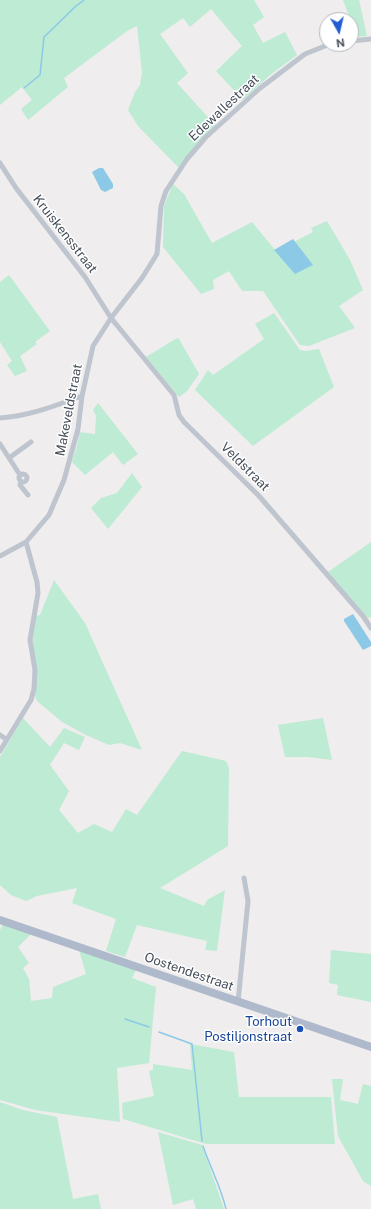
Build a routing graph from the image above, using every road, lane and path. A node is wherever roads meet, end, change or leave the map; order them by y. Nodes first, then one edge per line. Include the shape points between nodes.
1 (371, 39) edge
2 (359, 40) edge
3 (319, 48) edge
4 (0, 163) edge
5 (111, 318) junction
6 (82, 396) junction
7 (0, 418) edge
8 (31, 442) dead end
9 (0, 444) edge
10 (9, 458) junction
11 (28, 495) dead end
12 (26, 542) junction
13 (0, 556) edge
14 (371, 628) edge
15 (0, 735) edge
16 (6, 739) junction
17 (0, 751) edge
18 (244, 878) dead end
19 (0, 920) edge
20 (238, 1002) junction
21 (371, 1047) edge

1 - 2 street
3 - 5 street, Edewallestraat via 305,54 276,74 206,137 187,159 166,191 161,206 158,254
4 - 5 street, Kruiskensstraat via 16,188 85,277
5 - 6 street, Makeveldstraat via 93,346
5 - 14 street, Veldstraat via 174,395 179,415 184,422 258,496
6 - 7 street via 38,412
6 - 12 street, Makeveldstraat via 78,429 64,480 49,515
8 - 10 street
9 - 10 street
10 - 11 street via 20,474 27,477 20,485
12 - 13 street
12 - 16 street via 38,593 30,640 35,670 34,689 32,700
15 - 16 street
16 - 17 street
18 - 20 street via 248,901
19 - 20 main road, Oostendestraat
20 - 21 main road, Oostendestraat

